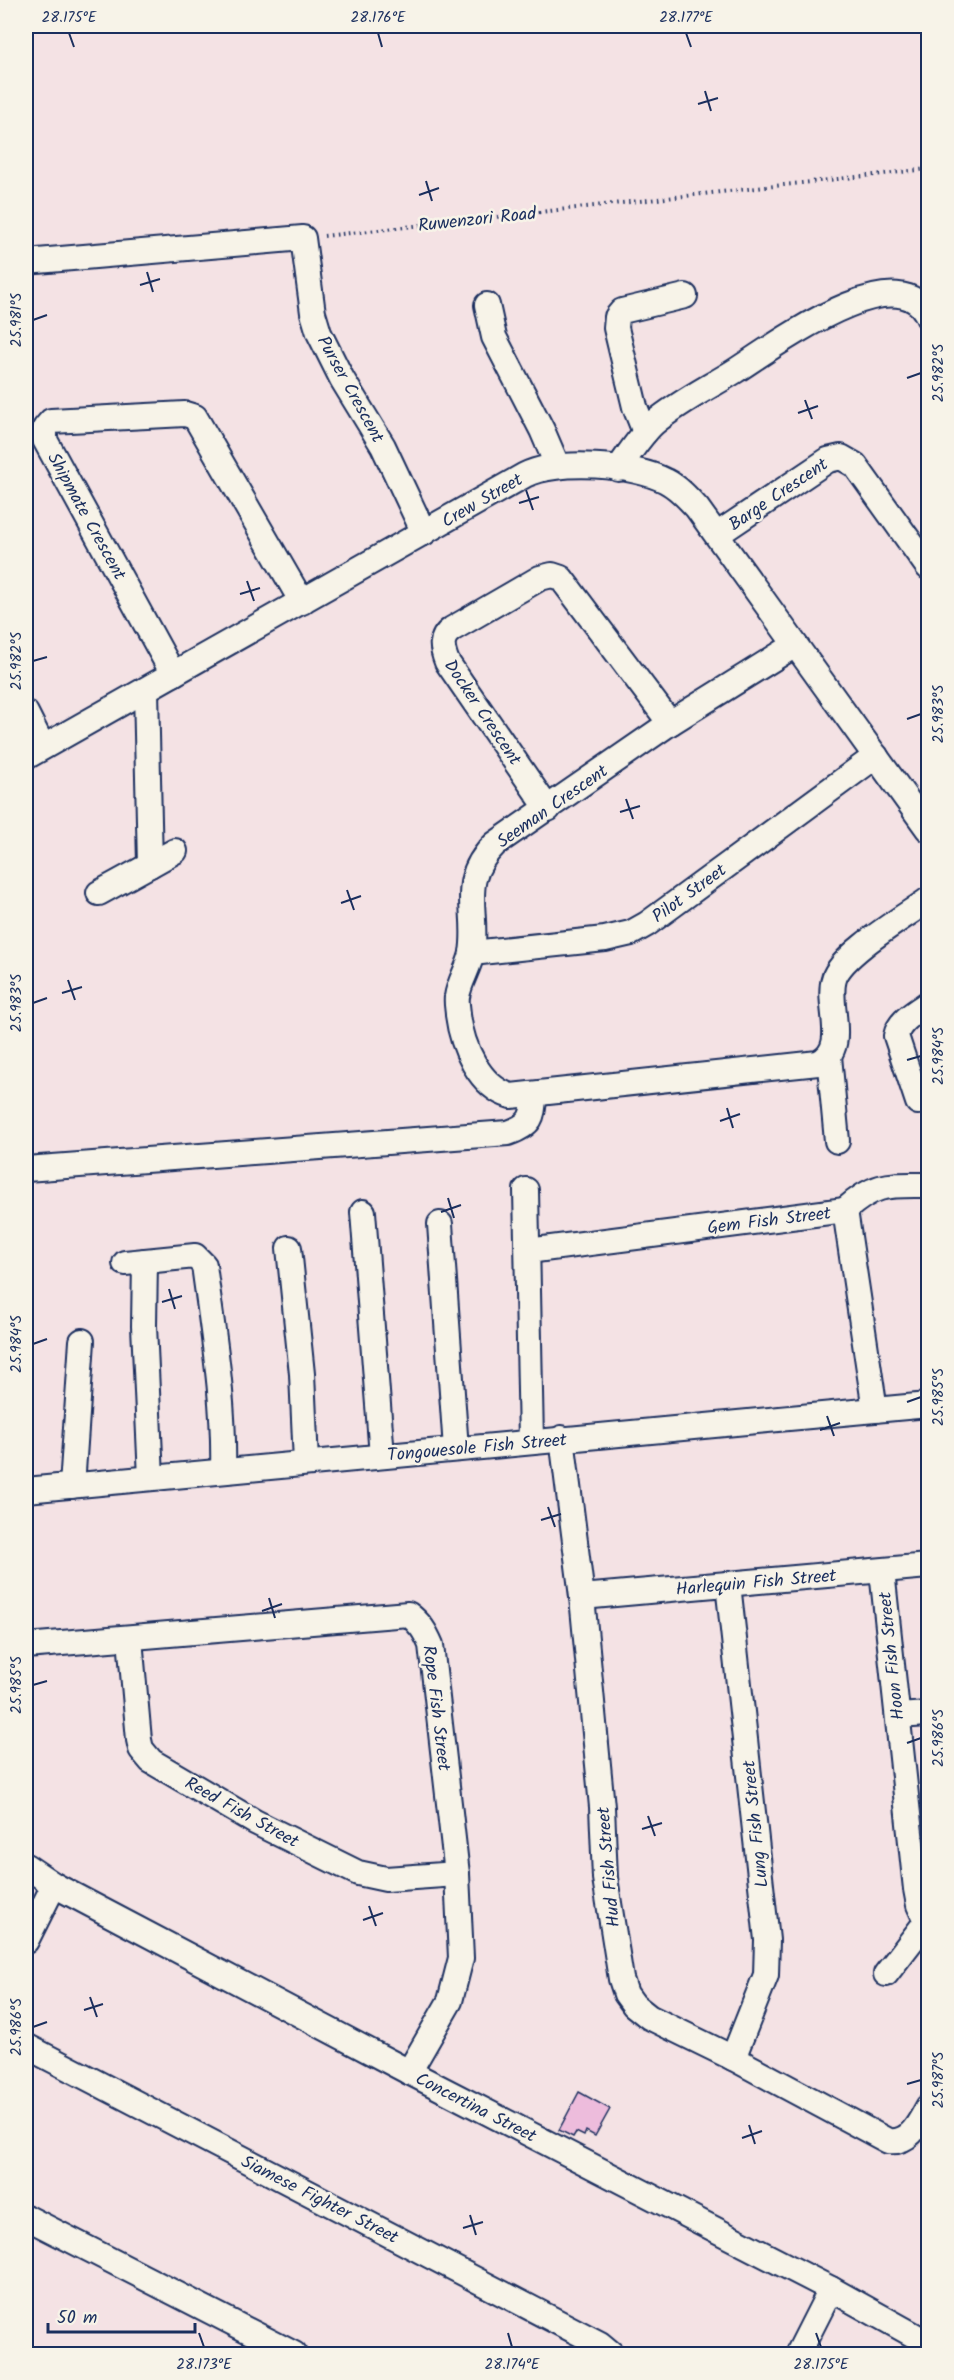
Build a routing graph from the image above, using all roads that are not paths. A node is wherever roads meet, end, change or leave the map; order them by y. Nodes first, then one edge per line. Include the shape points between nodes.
1 (26, 262) edge
2 (685, 296) dead end
3 (487, 305) dead end
4 (927, 309) edge
5 (645, 432) junction
6 (557, 465) junction
7 (618, 469) junction
8 (424, 533) junction
9 (718, 534) junction
10 (928, 567) edge
11 (302, 602) junction
12 (795, 645) junction
13 (173, 674) junction
14 (146, 690) junction
15 (26, 713) edge
16 (670, 723) junction
17 (34, 752) edge
18 (876, 756) junction
19 (548, 808) junction
20 (928, 829) edge
21 (175, 851) dead end
22 (150, 865) junction
23 (99, 893) dead end
24 (928, 900) edge
25 (472, 953) junction
26 (928, 1003) edge
27 (832, 1050) junction
28 (534, 1094) junction
29 (918, 1102) dead end
30 (837, 1141) dead end
31 (26, 1169) edge
32 (928, 1185) edge
33 (526, 1190) dead end
34 (846, 1210) junction
35 (363, 1212) dead end
36 (440, 1224) dead end
37 (289, 1248) dead end
38 (528, 1251) junction
39 (82, 1341) dead end
40 (928, 1405) edge
41 (875, 1410) junction
42 (562, 1438) junction
43 (531, 1441) junction
44 (456, 1449) junction
45 (382, 1456) junction
46 (306, 1463) junction
47 (223, 1471) junction
48 (151, 1478) junction
49 (72, 1486) junction
50 (26, 1490) edge
51 (928, 1566) edge
52 (882, 1571) junction
53 (728, 1584) junction
54 (582, 1597) junction
55 (130, 1639) junction
56 (26, 1646) edge
57 (928, 1714) edge
58 (898, 1716) junction
59 (920, 1849) edge
60 (26, 1866) edge
61 (457, 1874) junction
62 (54, 1885) junction
63 (927, 1923) edge
64 (26, 1941) edge
65 (886, 1974) dead end
66 (26, 2046) edge
67 (733, 2058) junction
68 (409, 2073) junction
69 (928, 2107) edge
70 (26, 2217) edge
71 (831, 2289) junction
72 (928, 2343) edge
73 (294, 2355) edge
74 (612, 2355) edge
75 (798, 2355) edge

1 - 8 street, Purser Crescent via 303,238 319,333 383,446
2 - 5 street via 622,311 617,317 635,407
3 - 6 street via 494,337
4 - 5 street via 915,299 892,293 850,304 808,324 681,403
5 - 7 street
6 - 7 street, Crew Street
6 - 8 street, Crew Street via 535,470
7 - 9 street, Crew Street via 645,473 674,486
8 - 11 street, Crew Street
9 - 10 street, Barge Crescent via 828,460 841,457 855,465
9 - 12 street, Crew Street
11 - 13 street, Crew Street
11 - 13 street, Shipmate Crescent via 195,417 185,414 51,421 45,428 45,440
12 - 16 street, Seeman Crescent
12 - 18 street, Crew Street
13 - 14 street, Crew Street
14 - 17 street, Crew Street
14 - 22 street
15 - 17 street
16 - 19 street, Seeman Crescent
16 - 19 street, Docker Crescent via 555,575 540,578 452,629 442,642 447,662
18 - 20 street, Crew Street
18 - 25 street, Pilot Street via 631,933
19 - 25 street, Seeman Crescent via 482,857 472,887
21 - 22 street
22 - 23 street
24 - 27 street via 852,954 837,970 832,990
25 - 28 street, Seeman Crescent via 456,998 461,1033 472,1064 502,1094
26 - 29 street via 903,1022 896,1036
27 - 28 street, Seeman Crescent via 818,1063
27 - 30 street
28 - 31 street via 531,1119 522,1128 508,1133
32 - 34 street via 880,1186
33 - 38 street
34 - 38 street, Gem Fish Street
34 - 41 street, Gem Fish Street
35 - 45 street
36 - 44 street
37 - 46 street via 302,1374
38 - 43 street
39 - 49 street
40 - 41 street, Tongouesole Fish Street
41 - 42 street, Tongouesole Fish Street
42 - 43 street, Tongouesole Fish Street
42 - 54 street, Hud Fish Street
43 - 44 street, Tongouesole Fish Street
44 - 45 street, Tongouesole Fish Street
45 - 46 street, Tongouesole Fish Street
46 - 47 street, Tongouesole Fish Street
47 - 48 street, Tongouesole Fish Street
47 - 48 street via 224,1440 204,1265 195,1257 135,1262 144,1326
48 - 49 street, Tongouesole Fish Street
49 - 50 street, Tongouesole Fish Street
51 - 52 street, Harlequin Fish Street
52 - 53 street, Harlequin Fish Street
52 - 58 street, Hoon Fish Street
53 - 54 street, Harlequin Fish Street
53 - 67 street, Lung Fish Street via 767,1940 766,1975
54 - 67 street, Hud Fish Street via 605,1878 621,1979 633,2005 649,2018
55 - 56 street, Rope Fish Street
55 - 61 street, Reed Fish Street via 138,1740 151,1761 255,1822 358,1873 386,1879
55 - 61 street, Rope Fish Street via 408,1614 425,1630 431,1645
57 - 58 street
58 - 59 street, Hoon Fish Street
59 - 63 street, Hoon Fish Street via 919,1905
60 - 62 street, Concertina Street
61 - 68 street, Rope Fish Street via 461,1958 457,1981 450,2001
62 - 64 street
62 - 68 street, Concertina Street
63 - 65 street
66 - 74 street, Siamese Fighter Street via 600,2344
67 - 69 street, Hud Fish Street via 888,2141 909,2135
68 - 71 street, Concertina Street
70 - 73 street
71 - 72 street, Concertina Street
71 - 75 street

